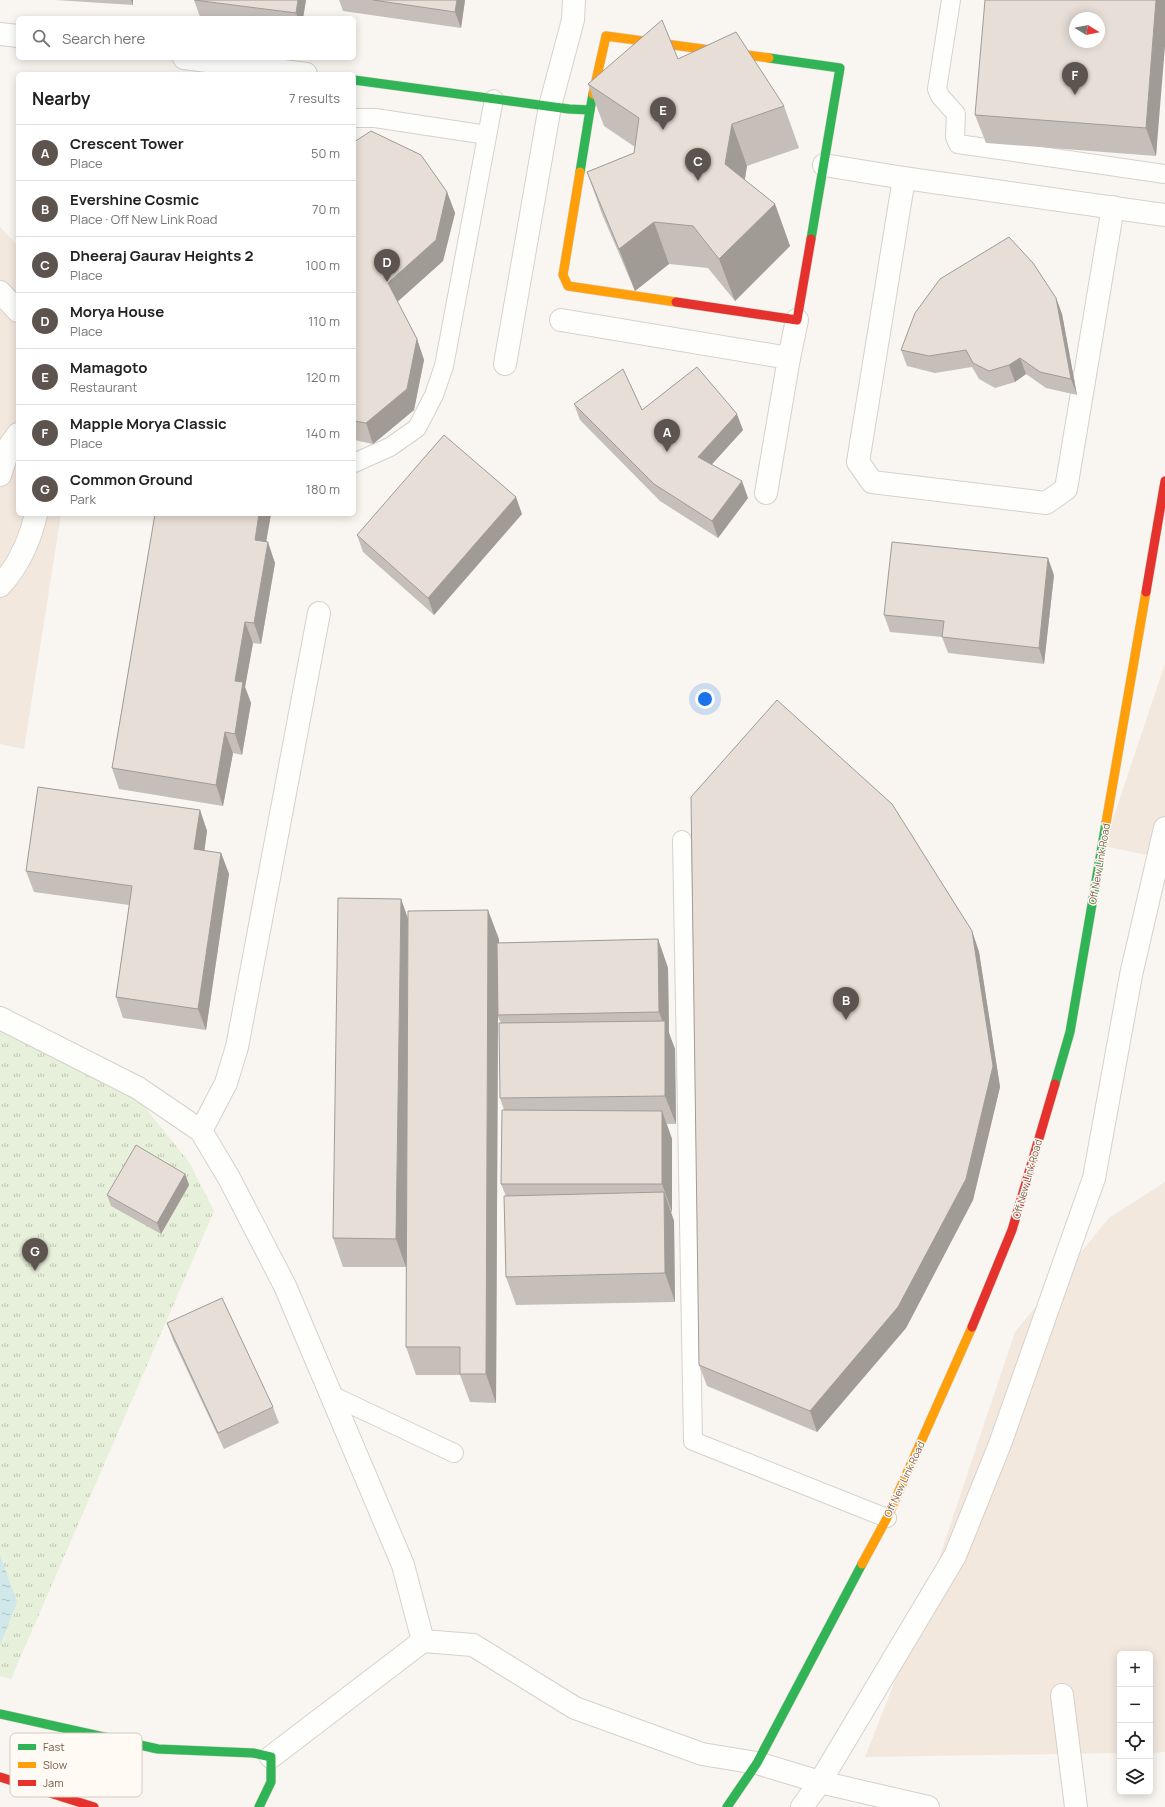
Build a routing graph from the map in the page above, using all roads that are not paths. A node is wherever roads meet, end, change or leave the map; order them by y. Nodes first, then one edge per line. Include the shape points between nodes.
1 (574, 0) edge
2 (951, 0) edge
3 (0, 34) edge
4 (16, 36) edge
5 (199, 60) edge
6 (291, 72) edge
7 (356, 80) edge
8 (494, 99) junction
9 (550, 106) junction
10 (590, 110) junction
11 (356, 118) edge
12 (487, 136) junction
13 (824, 165) junction
14 (1165, 174) edge
15 (904, 178) junction
16 (1113, 207) junction
17 (1165, 215) edge
18 (0, 292) edge
19 (16, 309) edge
20 (561, 320) dead end
21 (798, 320) junction
22 (789, 358) junction
23 (505, 364) dead end
24 (16, 437) edge
25 (356, 462) edge
26 (0, 474) edge
27 (1165, 481) edge
28 (766, 493) dead end
29 (35, 516) edge
30 (0, 586) edge
31 (318, 613) dead end
32 (1165, 828) edge
33 (682, 840) dead end
34 (0, 1018) edge
35 (201, 1131) junction
36 (331, 1395) junction
37 (454, 1453) dead end
38 (887, 1518) junction
39 (423, 1642) junction
40 (1062, 1695) dead end
41 (0, 1714) edge
42 (86, 1733) edge
43 (142, 1745) edge
44 (271, 1757) junction
45 (757, 1763) junction
46 (0, 1777) edge
47 (10, 1780) edge
48 (820, 1782) junction
49 (63, 1797) edge
50 (94, 1807) edge
51 (259, 1807) edge
52 (727, 1807) edge
53 (802, 1807) edge
54 (928, 1807) edge
55 (1076, 1807) edge

1 - 9 street via 572,20
2 - 14 lane via 937,89 956,114 955,137 958,144
3 - 4 street
5 - 6 street
7 - 8 street
8 - 9 street
8 - 12 lane
9 - 10 street
9 - 23 street
10 - 13 street via 606,36 840,68
10 - 21 street via 563,275 568,286
11 - 12 lane via 375,118
12 - 25 lane via 444,366 434,395 417,428 390,447
13 - 15 street
13 - 21 street
15 - 16 street
15 - 16 street via 858,462 872,482 1046,503 1066,489
16 - 17 street
18 - 19 street
20 - 22 street
21 - 22 street
22 - 28 street
24 - 26 street via 10,445
27 - 38 street, Off New Link Road via 1070,1032 1012,1230 958,1362
29 - 30 street via 28,542 11,574
31 - 35 street via 237,1047 226,1083
32 - 48 street via 1131,975 1094,1178 1000,1444 955,1556
33 - 38 lane via 693,1441
34 - 35 street via 138,1088
35 - 36 street via 229,1178 285,1286
36 - 37 lane
36 - 39 street via 403,1565
38 - 45 street, Off New Link Road
39 - 44 street
39 - 45 street via 473,1645 575,1708 702,1754
40 - 55 street
41 - 42 street
43 - 44 street via 158,1749 253,1753
44 - 51 street via 271,1782
45 - 48 street
45 - 52 street, Off New Link Road
46 - 47 street
48 - 53 street
48 - 54 street
49 - 50 street

